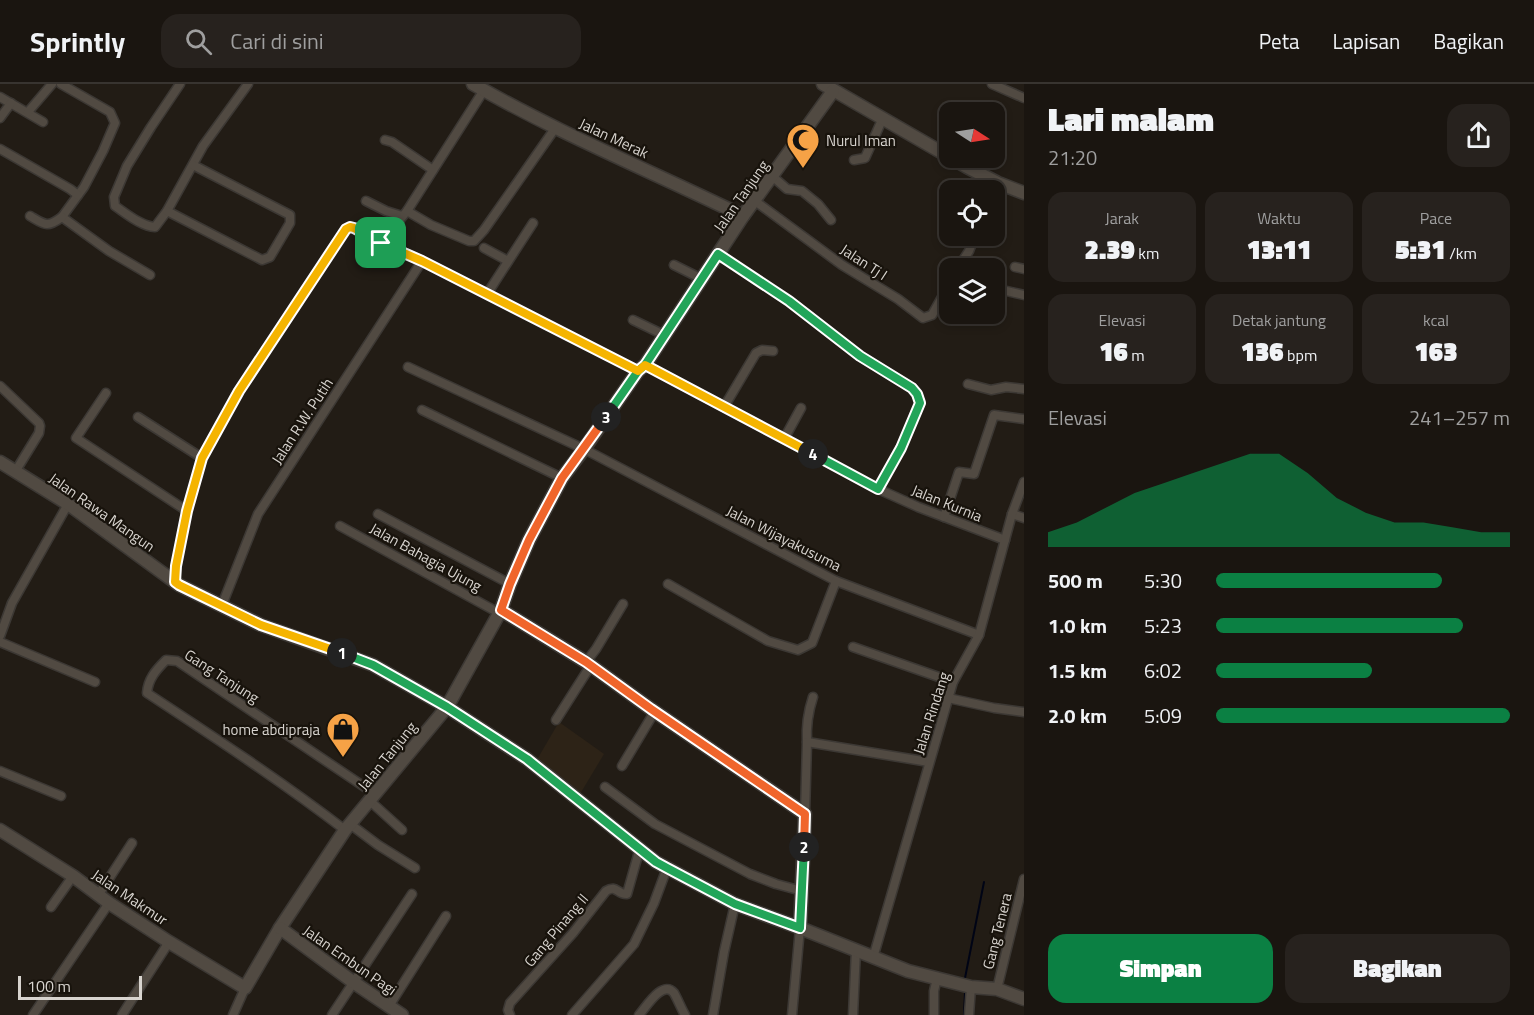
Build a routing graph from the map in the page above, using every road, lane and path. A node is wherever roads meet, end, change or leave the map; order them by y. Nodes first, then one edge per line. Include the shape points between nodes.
1 (52, 84) edge
2 (61, 84) edge
3 (180, 84) edge
4 (248, 84) edge
5 (992, 84) edge
6 (479, 87) edge
7 (834, 88) edge
8 (0, 97) edge
9 (1024, 98) edge
10 (10, 103) junction
11 (28, 112) junction
12 (0, 118) edge
13 (882, 120) junction
14 (43, 122) dead end
15 (556, 127) junction
16 (385, 140) dead end
17 (0, 149) edge
18 (854, 160) dead end
19 (193, 165) junction
20 (433, 170) junction
21 (772, 176) junction
22 (985, 180) edge
23 (1005, 189) edge
24 (1024, 193) edge
25 (78, 195) junction
26 (366, 201) dead end
27 (755, 201) junction
28 (166, 211) junction
29 (404, 213) junction
30 (30, 216) dead end
31 (743, 216) junction
32 (62, 217) junction
33 (831, 220) dead end
34 (532, 223) dead end
35 (381, 243) junction
36 (484, 248) dead end
37 (718, 254) junction
38 (422, 261) junction
39 (508, 261) junction
40 (674, 265) dead end
41 (1015, 267) dead end
42 (1024, 269) edge
43 (150, 275) dead end
44 (702, 279) junction
45 (1005, 291) edge
46 (487, 294) junction
47 (1024, 296) edge
48 (939, 303) edge
49 (633, 320) dead end
50 (664, 334) junction
51 (773, 351) dead end
52 (408, 367) dead end
53 (641, 368) junction
54 (968, 384) dead end
55 (0, 386) edge
56 (1024, 389) edge
57 (106, 393) dead end
58 (724, 407) junction
59 (801, 408) dead end
60 (423, 410) dead end
61 (138, 417) dead end
62 (1024, 419) edge
63 (784, 439) junction
64 (584, 449) junction
65 (202, 458) junction
66 (0, 462) edge
67 (15, 472) junction
68 (562, 478) junction
69 (1024, 482) edge
70 (878, 489) junction
71 (68, 504) junction
72 (187, 511) junction
73 (378, 514) dead end
74 (1012, 514) junction
75 (944, 517) junction
76 (1024, 518) edge
77 (340, 526) dead end
78 (1005, 540) junction
79 (836, 580) junction
80 (175, 582) junction
81 (510, 584) junction
82 (668, 584) dead end
83 (623, 604) dead end
84 (222, 605) junction
85 (500, 611) junction
86 (979, 635) junction
87 (0, 636) edge
88 (0, 642) edge
89 (853, 647) dead end
90 (589, 663) junction
91 (94, 682) dead end
92 (953, 682) junction
93 (813, 697) dead end
94 (948, 698) junction
95 (447, 707) junction
96 (654, 711) junction
97 (1024, 712) edge
98 (556, 720) dead end
99 (807, 741) junction
100 (929, 762) junction
101 (622, 766) dead end
102 (0, 771) edge
103 (605, 787) dead end
104 (61, 796) dead end
105 (373, 797) junction
106 (805, 814) junction
107 (348, 827) junction
108 (0, 830) edge
109 (402, 830) dead end
110 (132, 843) dead end
111 (640, 848) junction
112 (415, 868) dead end
113 (667, 868) junction
114 (72, 876) junction
115 (1024, 879) edge
116 (802, 891) junction
117 (412, 894) dead end
118 (104, 899) junction
119 (735, 904) junction
120 (51, 907) dead end
121 (446, 916) dead end
122 (280, 928) junction
123 (800, 928) junction
124 (169, 942) junction
125 (856, 950) junction
126 (873, 958) junction
127 (938, 978) junction
128 (354, 982) junction
129 (970, 987) junction
130 (245, 988) junction
131 (996, 989) junction
132 (1024, 999) edge
133 (389, 1006) junction
134 (33, 1015) edge
135 (122, 1015) edge
136 (233, 1015) edge
137 (332, 1015) edge
138 (402, 1015) edge
139 (510, 1015) edge
140 (572, 1015) edge
141 (639, 1015) edge
142 (685, 1015) edge
143 (713, 1015) edge
144 (792, 1015) edge
145 (853, 1015) edge
146 (934, 1015) edge
147 (969, 1015) edge

1 - 11 street
2 - 25 street via 111,112 115,123
3 - 28 street via 127,166 114,197 115,206 152,227
4 - 19 street
5 - 9 street
6 - 15 street, Jalan Merak
6 - 20 street
7 - 13 street
7 - 21 street, Jalan Tanjung
8 - 10 street
10 - 11 street
10 - 12 street
11 - 14 street
13 - 18 street via 865,158
13 - 22 street
15 - 29 street via 474,241
15 - 31 street, Jalan Merak
16 - 20 street
17 - 25 street
19 - 28 street
19 - 28 street via 290,214 291,223 270,257 262,260
20 - 29 street
21 - 27 street, Jalan Tanjung
21 - 33 street via 787,189 802,191
23 - 24 street
25 - 32 street
26 - 29 street via 386,211
27 - 31 street, Jalan Tanjung
27 - 48 street, Jalan Tj I via 923,318 932,315
29 - 35 street
30 - 32 street via 45,225
31 - 37 street, Jalan Tanjung
32 - 43 street
34 - 39 street
35 - 38 street, Jalan Kurnia
35 - 65 street, Jalan Kurnia via 354,228 346,229 239,391
36 - 39 street
37 - 44 street, Jalan Tanjung
37 - 70 street via 917,394 920,403 910,428
38 - 46 street, Jalan Kurnia
38 - 84 street, Jalan R.W. Putih via 258,513
39 - 46 street
40 - 44 street
41 - 42 street
44 - 50 street, Jalan Tanjung
45 - 47 street
46 - 53 street, Jalan Kurnia
49 - 50 street
50 - 53 street, Jalan Tanjung
51 - 58 street via 756,354
52 - 64 street, Jalan Wijayakusuma
53 - 58 street, Jalan Kurnia
53 - 64 street, Jalan Tanjung
54 - 56 street via 991,390
55 - 67 street via 40,426
57 - 72 street via 76,438
58 - 63 street, Jalan Kurnia
59 - 63 street
60 - 68 street
61 - 65 street
62 - 75 street via 994,415 974,474 959,472
63 - 70 street, Jalan Kurnia
64 - 68 street, Jalan Tanjung
64 - 79 street, Jalan Wijayakusuma
65 - 72 street
66 - 67 street, Jalan Rawa Mangun
67 - 71 street, Jalan Rawa Mangun
68 - 81 street, Jalan Tanjung
69 - 74 street, Jalan Rindang
70 - 75 street, Jalan Kurnia
71 - 80 street, Jalan Rawa Mangun
71 - 87 street via 12,603
72 - 80 street
73 - 81 street
74 - 76 street
74 - 78 street, Jalan Rindang
75 - 78 street, Jalan Kurnia
77 - 85 street, Jalan Bahagia Ujung
78 - 86 street, Jalan Rindang
79 - 82 street via 812,643 798,650 768,641
79 - 86 street, Jalan Wijayakusuma
80 - 84 street, Jalan Rawa Mangun
81 - 85 street, Jalan Tanjung
83 - 90 street
84 - 95 street, Jalan Rawa Mangun via 261,625 373,665
85 - 90 street
85 - 95 street, Jalan Tanjung
86 - 92 street, Jalan Rindang
88 - 91 street
89 - 92 street
90 - 96 street
90 - 98 street
92 - 94 street, Jalan Rindang
93 - 99 street via 806,726
94 - 97 street
94 - 100 street, Jalan Rindang
95 - 105 street, Jalan Tanjung
95 - 111 street, Jalan Rawa Mangun via 527,759
96 - 101 street
96 - 106 street
99 - 100 street
99 - 106 street
100 - 126 street, Jalan Rindang
102 - 104 street
103 - 116 street via 655,824 700,848 776,885
105 - 107 street, Jalan Tanjung
105 - 107 street, Gang Tanjung via 177,661 166,660 156,670 147,693
105 - 109 street
106 - 116 street
107 - 112 street
107 - 122 street, Jalan Tanjung
108 - 114 street, Jalan Makmur
110 - 118 street
111 - 113 street, Jalan Rawa Mangun
111 - 139 street, Gang Pinang II via 627,894 610,888 606,891 510,1003
113 - 119 street, Jalan Rawa Mangun
113 - 140 street via 634,944
114 - 118 street, Jalan Makmur
114 - 120 street
115 - 131 street, Gang Tenera
116 - 123 street
117 - 128 street
118 - 124 street, Jalan Makmur
118 - 134 street
119 - 123 street, Jalan Rawa Mangun
119 - 143 street
121 - 133 street
122 - 128 street, Jalan Embun Pagi
122 - 130 street, Jalan Tanjung
123 - 125 street, Jalan Rawa Mangun
123 - 144 street
124 - 130 street, Jalan Makmur
124 - 135 street
125 - 126 street, Jalan Rawa Mangun
125 - 145 street
126 - 127 street, Jalan Rawa Mangun
127 - 129 street, Jalan Rawa Mangun
127 - 146 street
128 - 133 street, Jalan Embun Pagi
128 - 137 street
129 - 131 street, Jalan Rawa Mangun
129 - 147 street
130 - 136 street, Jalan Tanjung
131 - 132 street, Jalan Rawa Mangun
133 - 138 street, Jalan Embun Pagi
141 - 142 street via 664,988 673,992

